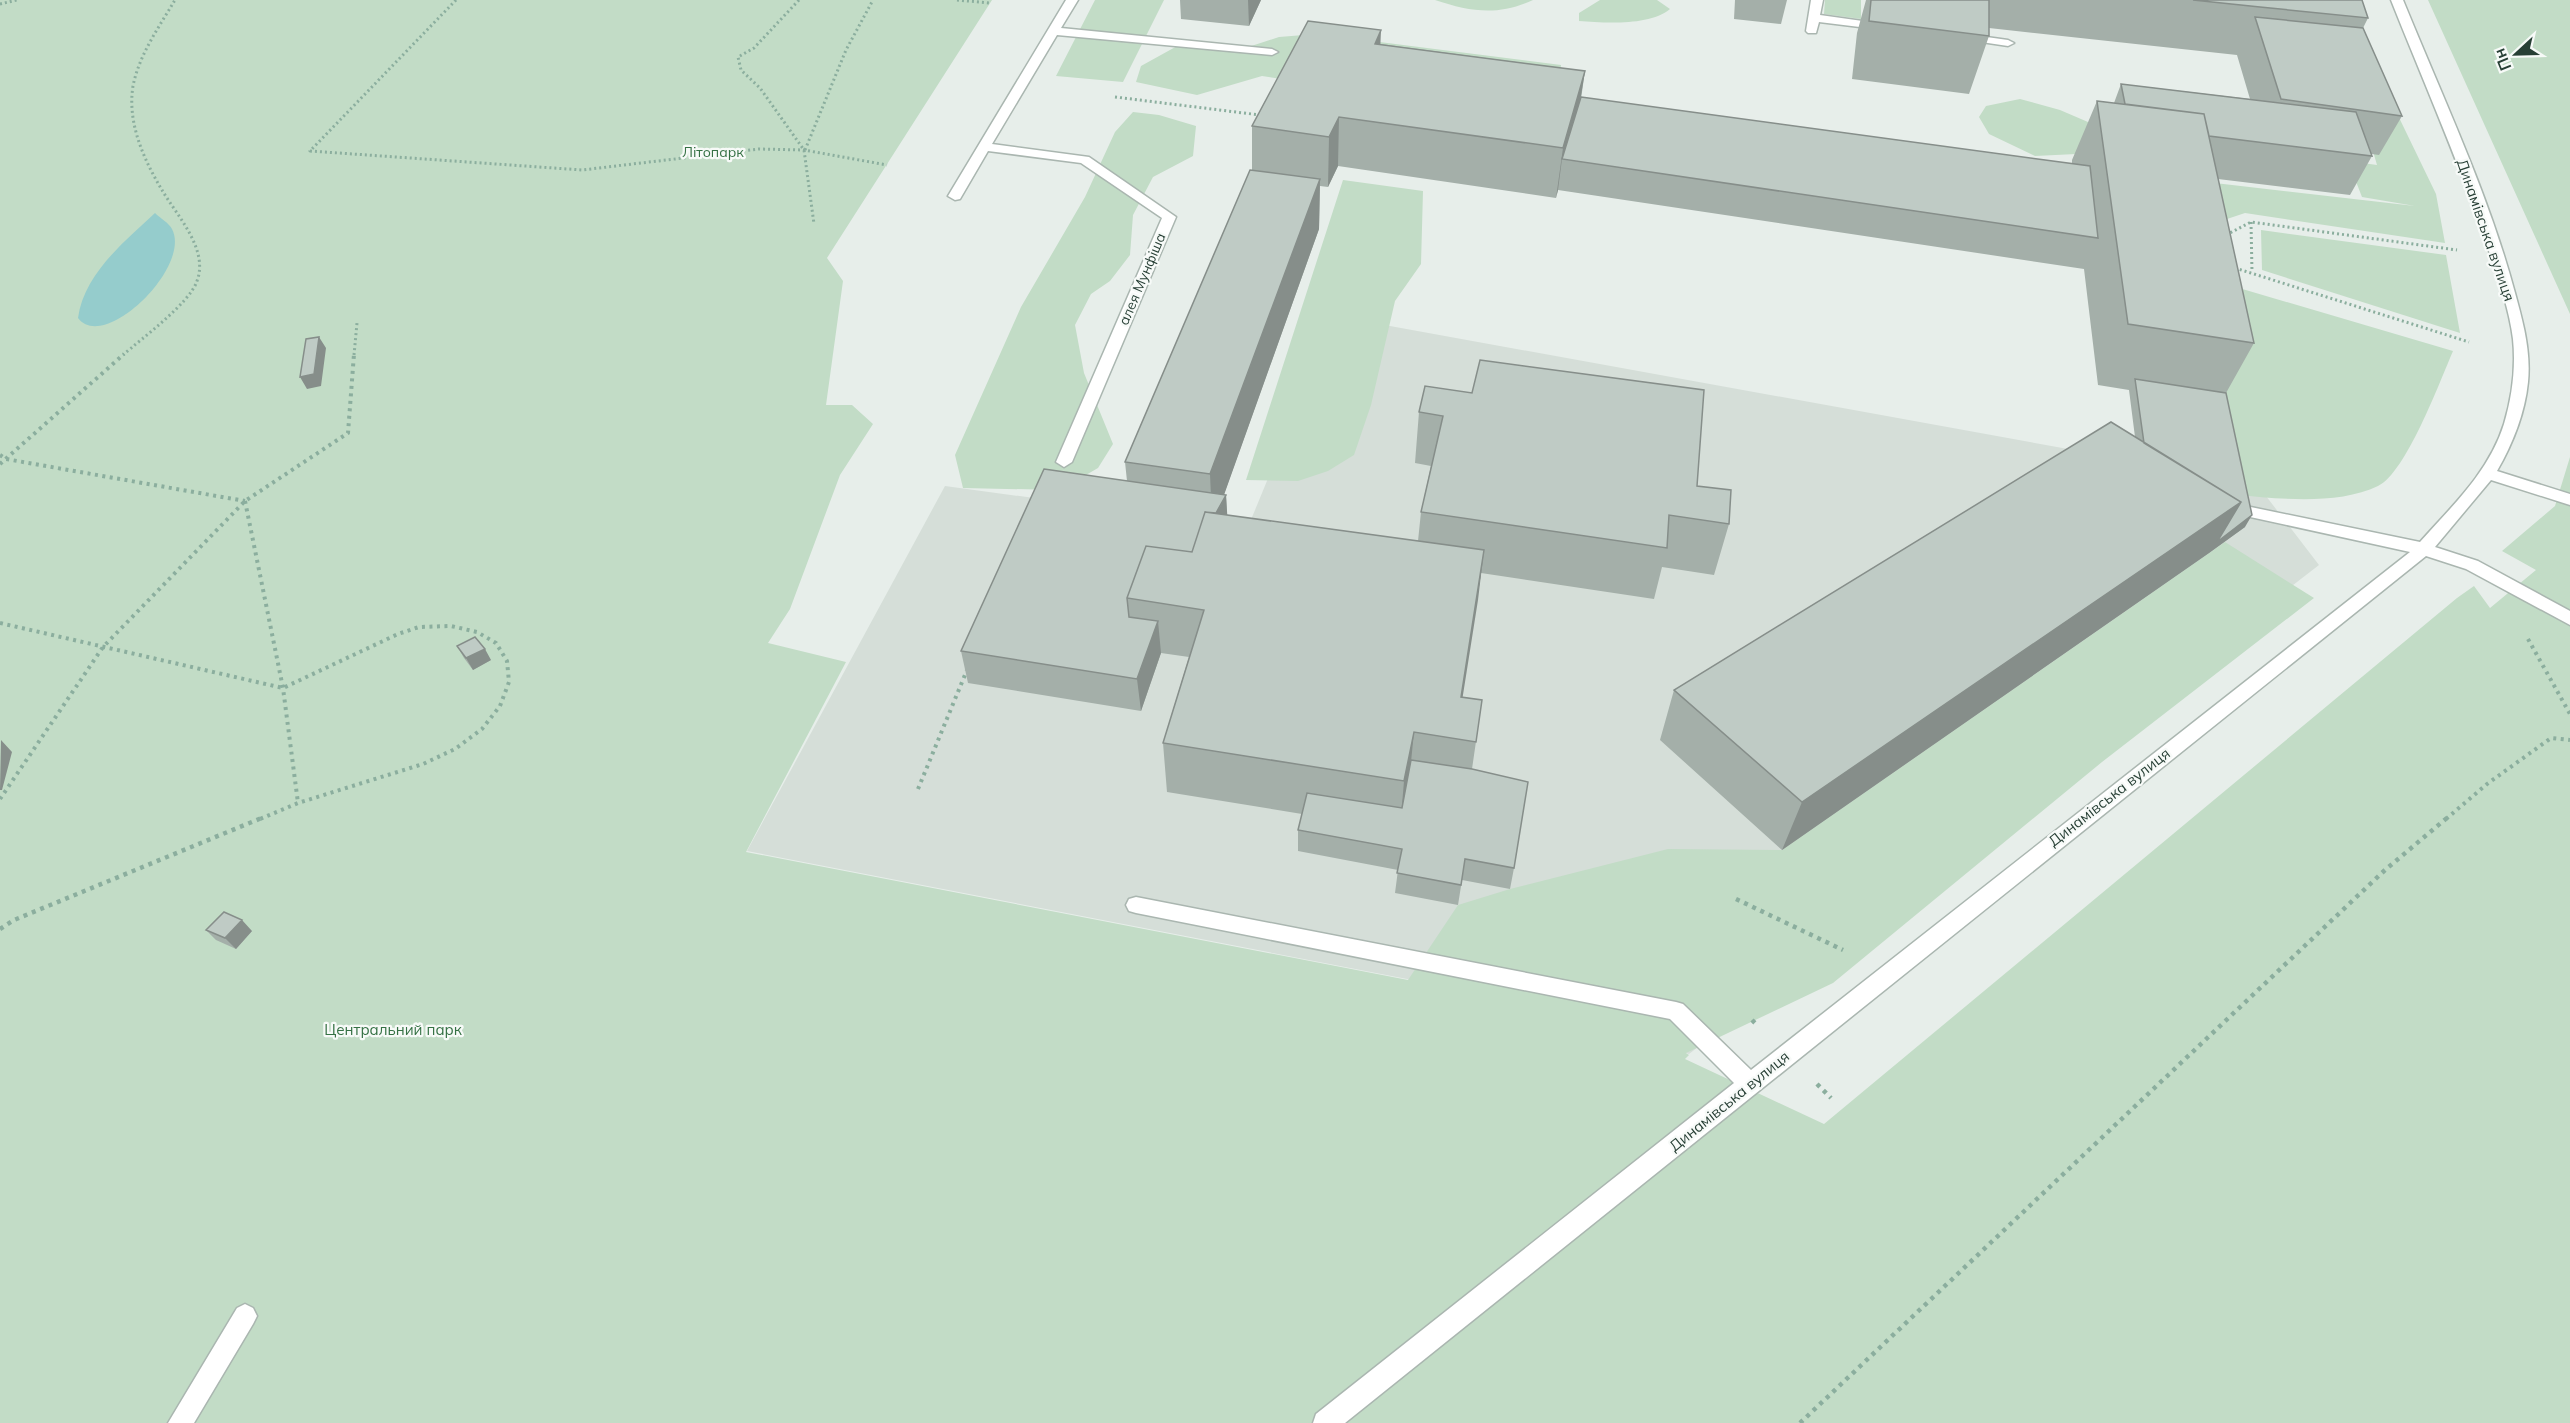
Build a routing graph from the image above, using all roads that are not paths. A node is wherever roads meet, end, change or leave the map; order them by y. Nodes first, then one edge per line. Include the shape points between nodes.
1 (1072, 0) edge
2 (1817, 0) edge
3 (2397, 0) edge
4 (1814, 18) junction
5 (1891, 27) dead end
6 (1053, 31) junction
7 (1812, 31) dead end
8 (1950, 35) edge
9 (2008, 43) dead end
10 (1272, 52) dead end
11 (985, 147) junction
12 (955, 196) dead end
13 (1064, 462) dead end
14 (2488, 474) junction
15 (2570, 500) edge
16 (2241, 510) edge
17 (2424, 549) junction
18 (2570, 619) edge
19 (1136, 905) dead end
20 (1750, 1084) junction
21 (245, 1316) dead end
22 (180, 1423) edge
23 (1325, 1423) edge

1 - 6 street
2 - 4 street
3 - 14 street, Динамівська вулиця via 2479,202 2520,338 2521,382 2516,405
4 - 5 street
4 - 7 street
6 - 10 street
6 - 11 street
8 - 9 street
11 - 12 street
11 - 13 street, алея Мунфіша via 1085,160 1169,217
14 - 15 street
14 - 17 street, Динамівська вулиця
16 - 17 street
17 - 18 street via 2472,565
17 - 20 street, Динамівська вулиця
19 - 20 street via 1676,1011
20 - 23 street, Динамівська вулиця
21 - 22 street

